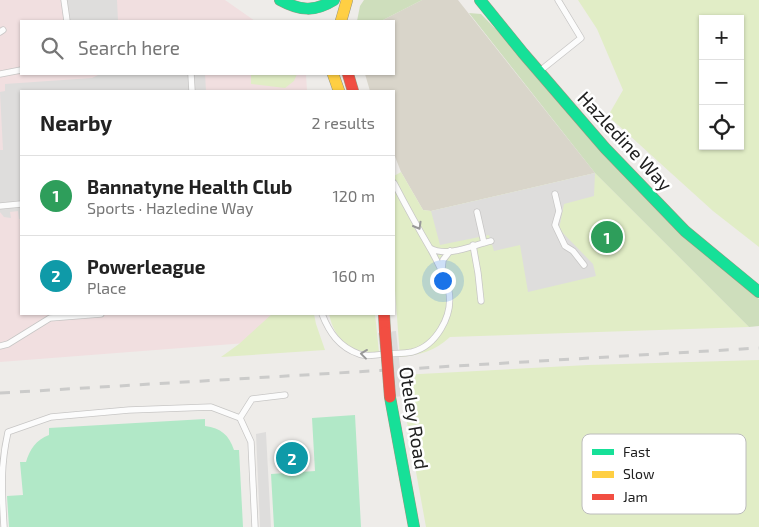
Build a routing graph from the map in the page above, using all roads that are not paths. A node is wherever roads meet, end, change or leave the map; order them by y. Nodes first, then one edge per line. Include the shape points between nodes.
1 (64, 0) edge
2 (280, 0) edge
3 (334, 0) edge
4 (347, 0) edge
5 (480, 0) edge
6 (558, 0) edge
7 (294, 8) junction
8 (67, 20) edge
9 (311, 20) edge
10 (341, 20) edge
11 (20, 70) edge
12 (538, 71) junction
13 (0, 74) edge
14 (191, 75) edge
15 (334, 75) edge
16 (348, 75) edge
17 (192, 90) edge
18 (338, 90) edge
19 (353, 90) edge
20 (395, 186) edge
21 (555, 194) dead end
22 (20, 204) edge
23 (0, 206) edge
24 (477, 212) dead end
25 (491, 241) dead end
26 (484, 243) junction
27 (473, 246) junction
28 (430, 247) junction
29 (450, 251) junction
30 (584, 265) dead end
31 (442, 272) junction
32 (759, 292) edge
33 (481, 301) dead end
34 (88, 315) edge
35 (322, 315) edge
36 (384, 315) edge
37 (0, 346) edge
38 (286, 396) dead end
39 (240, 418) junction
40 (4, 527) edge
41 (255, 527) edge
42 (414, 527) edge

1 - 8 lane
2 - 7 main road
3 - 7 main road via 315,10
4 - 10 main road
5 - 12 main road, Hazledine Way
6 - 12 lane via 581,38
7 - 9 main road
11 - 13 lane
12 - 32 main road, Hazledine Way via 605,148 685,231
14 - 17 lane
15 - 18 main road
16 - 19 main road
20 -> 28 lane
21 - 30 lane via 559,211 555,225 565,246
22 - 23 lane
24 - 26 lane
25 - 26 lane
26 - 27 lane
27 - 29 lane
27 - 33 lane
28 - 29 lane via 438,252
28 - 31 lane
29 - 31 lane via 443,260
31 -> 35 lane via 449,297 445,320 426,346 412,352 361,356 342,345 328,330
34 - 37 lane via 50,318
36 - 42 main road, Oteley Road, bridge via 390,397
38 - 39 lane via 252,399
39 - 40 lane via 211,407 129,410 51,417 8,432 0,470
39 - 41 lane via 251,442

